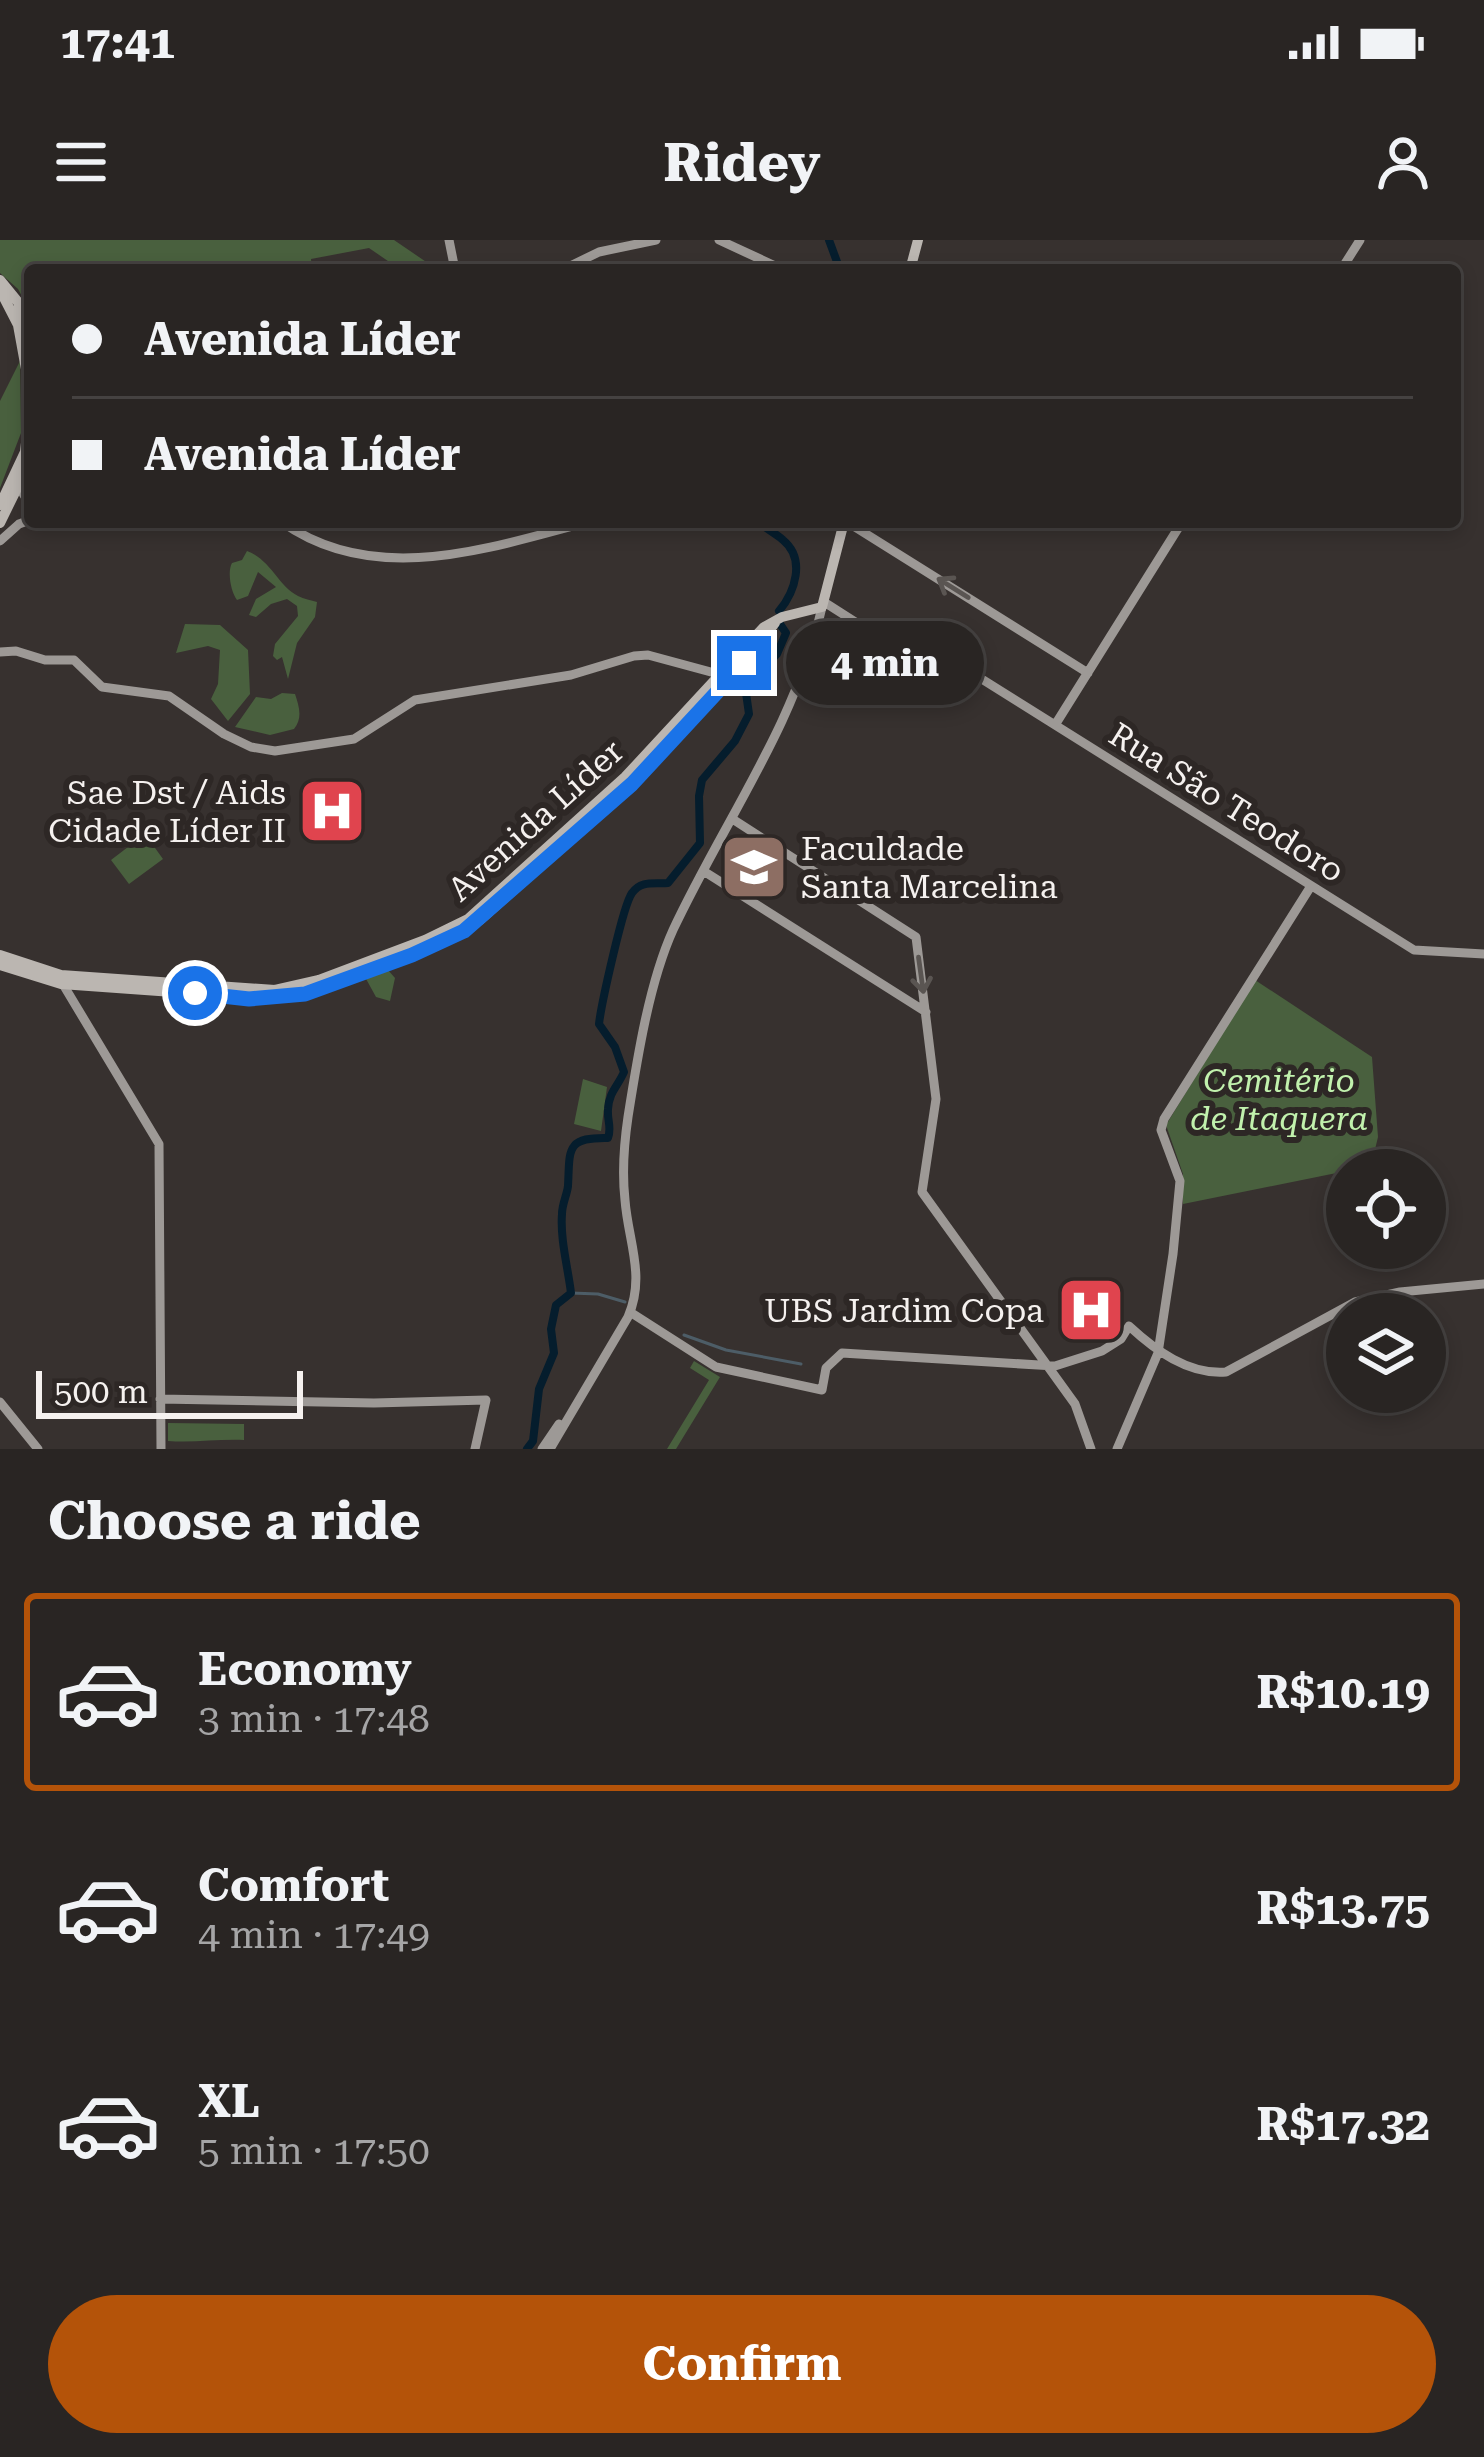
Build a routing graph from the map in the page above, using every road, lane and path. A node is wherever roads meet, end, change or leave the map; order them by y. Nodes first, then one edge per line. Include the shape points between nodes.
1 (656, 240) edge
2 (719, 240) edge
3 (574, 264) edge
4 (771, 264) edge
5 (0, 280) edge
6 (0, 290) edge
7 (24, 321) edge
8 (24, 358) edge
9 (24, 466) edge
10 (24, 468) edge
11 (24, 470) edge
12 (24, 496) edge
13 (0, 505) edge
14 (24, 522) edge
15 (0, 523) edge
16 (291, 528) edge
17 (564, 528) edge
18 (843, 528) edge
19 (855, 528) edge
20 (1178, 528) edge
21 (0, 542) edge
22 (823, 605) junction
23 (782, 617) junction
24 (0, 652) edge
25 (1088, 673) junction
26 (722, 675) junction
27 (1055, 725) junction
28 (734, 820) junction
29 (705, 872) junction
30 (1311, 886) junction
31 (1484, 954) edge
32 (2, 959) edge
33 (61, 980) junction
34 (236, 989) junction
35 (194, 995) junction
36 (926, 1012) junction
37 (1484, 1284) edge
38 (630, 1312) junction
39 (1157, 1353) junction
40 (1039, 1355) junction
41 (1030, 1365) junction
42 (1047, 1366) junction
43 (160, 1399) junction
44 (0, 1402) edge
45 (548, 1444) edge
46 (475, 1447) edge
47 (38, 1449) edge
48 (161, 1449) edge
49 (1091, 1449) edge
50 (1117, 1449) edge

1 - 3 street
2 - 4 street
5 - 7 main road
6 - 8 main road
9 - 13 main road
10 - 15 main road, bridge
11 - 12 street
14 - 21 street
16 - 17 street via 339,550 411,559
18 - 22 main road
25 -> 19 street
20 - 25 street
22 - 23 main road
22 - 27 street, Rua São Teodoro via 943,678 953,661
22 - 28 street via 791,704
23 - 26 main road, Avenida Líder
23 - 35 main road, Avenida Líder via 657,760 464,931 305,994
24 - 26 street via 74,660 97,684 169,696 221,732 274,751 354,739 415,700 581,673 634,656
25 - 27 street
26 - 34 main road, Avenida Líder via 625,778 468,919 319,980
27 - 30 street, Rua São Teodoro
28 - 29 street
28 -> 36 street via 916,937
29 - 36 street
29 - 38 street via 666,950 628,1120 625,1199 638,1276
30 - 31 street, Rua São Teodoro via 1414,950
30 - 39 street via 1166,1114 1161,1130 1180,1189
32 - 33 main road, Avenida Líder
33 - 34 main road, Avenida Líder
33 - 35 main road, Avenida Líder
33 - 43 street via 159,1144
34 - 35 main road
36 - 40 street via 936,1099 922,1192
37 - 39 street via 1355,1302 1226,1372
38 - 41 street via 716,1367 822,1390 826,1368 842,1353
38 - 45 street
39 - 42 street via 1129,1326 1102,1352
39 - 50 street
40 - 41 street
40 - 42 street
41 - 42 street
42 - 49 street via 1076,1404
43 - 46 street via 486,1400
43 - 48 street
44 - 47 street

